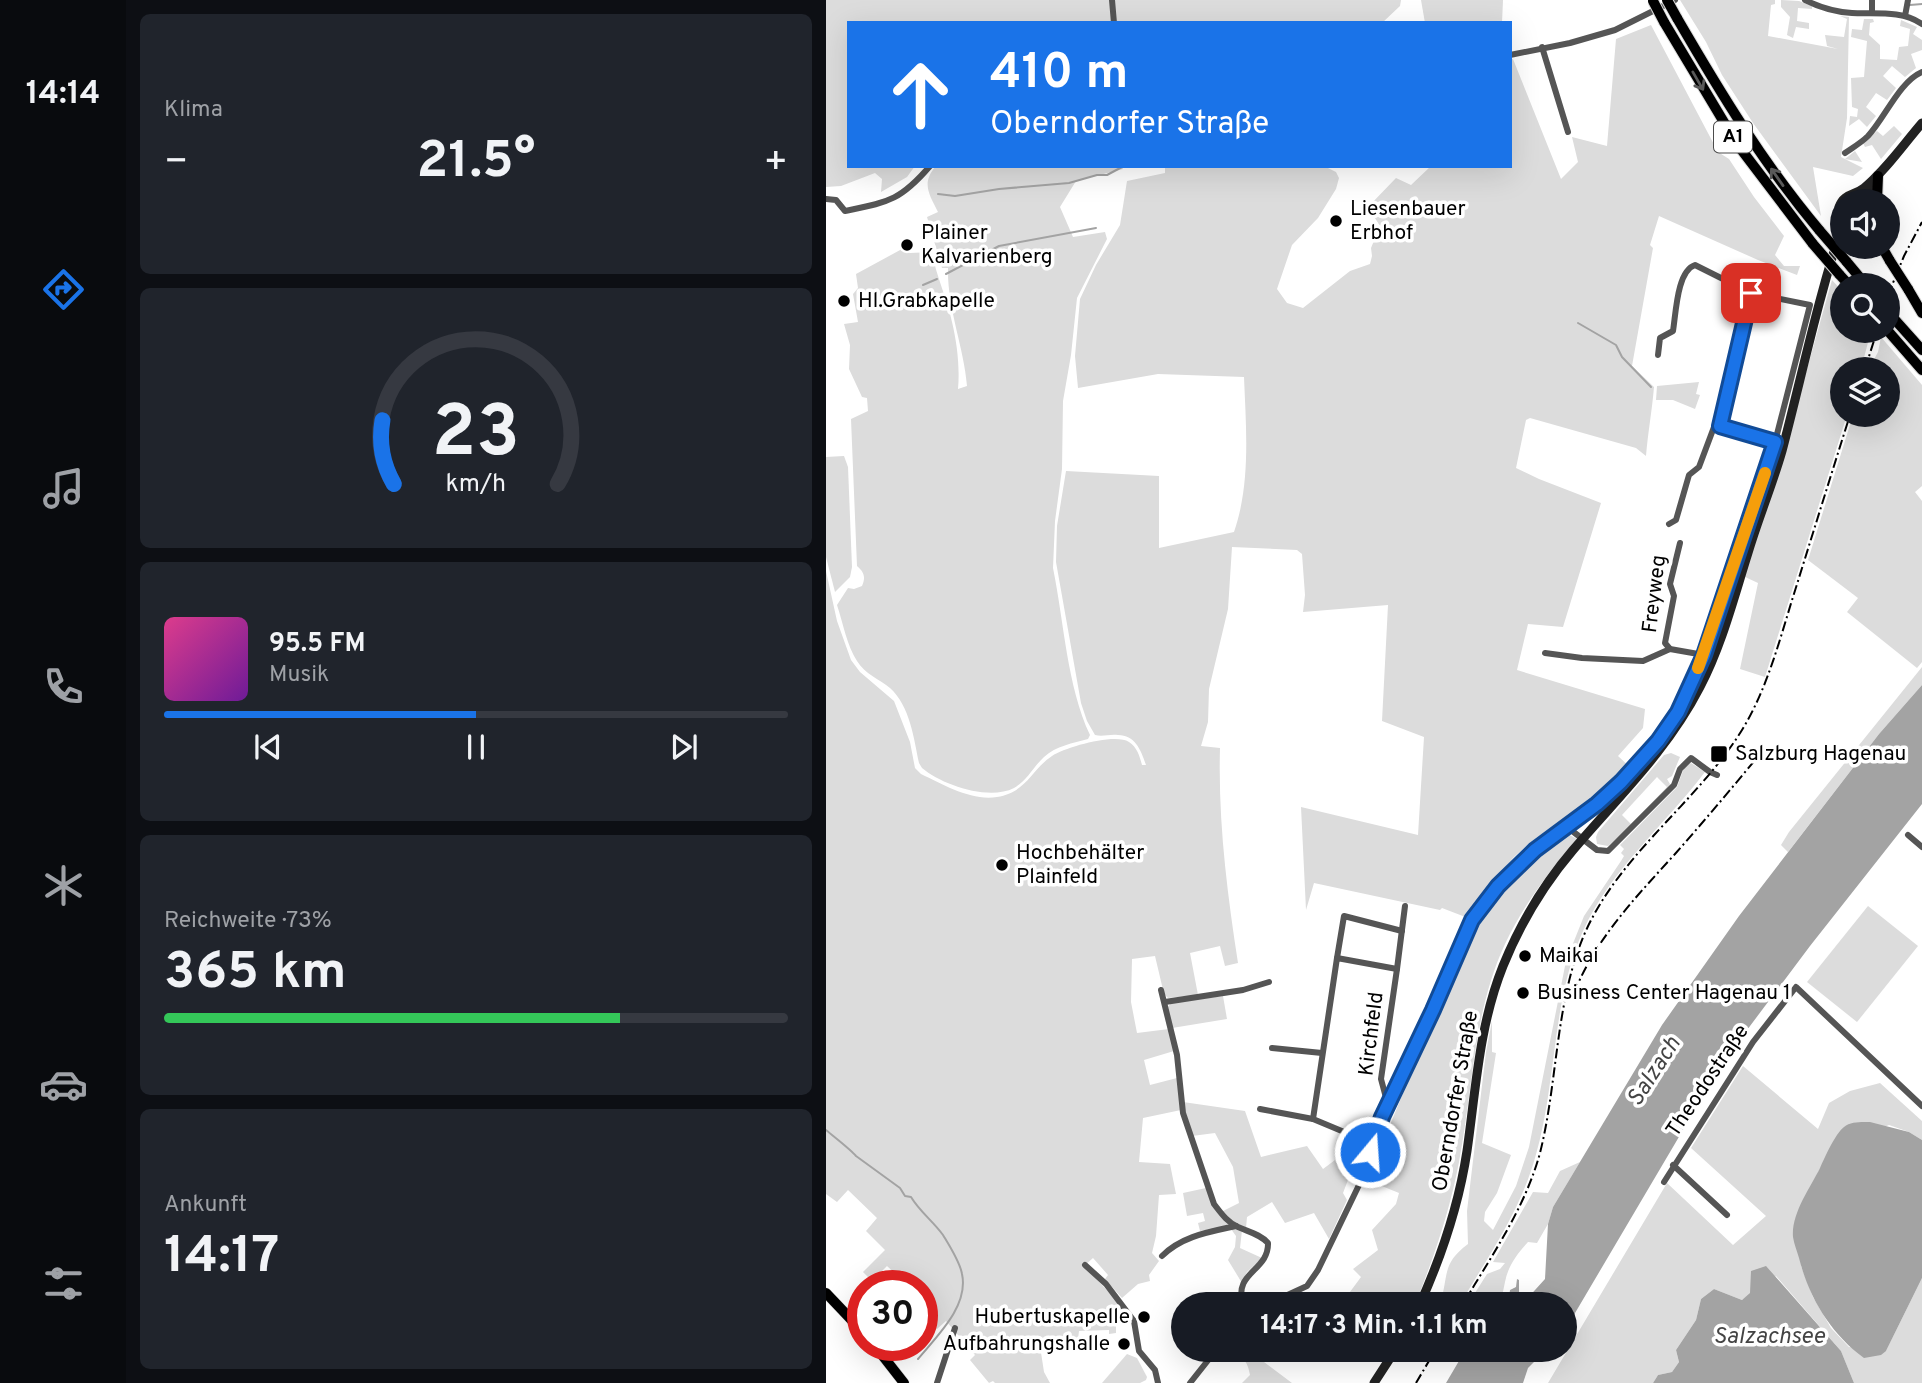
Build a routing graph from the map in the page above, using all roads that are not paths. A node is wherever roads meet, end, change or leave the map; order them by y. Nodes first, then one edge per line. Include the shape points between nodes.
1 (1112, 0) edge
2 (1652, 0) edge
3 (1667, 0) edge
4 (1675, 0) edge
5 (1805, 0) edge
6 (1872, 0) edge
7 (1908, 0) edge
8 (1872, 13) junction
9 (1905, 16) junction
10 (1114, 21) edge
11 (1922, 24) edge
12 (1542, 47) junction
13 (1512, 54) edge
14 (1922, 72) edge
15 (1922, 122) edge
16 (1568, 132) dead end
17 (1845, 153) dead end
18 (928, 168) edge
19 (1878, 176) junction
20 (1863, 189) edge
21 (1874, 189) edge
22 (826, 199) edge
23 (1831, 259) edge
24 (1889, 259) edge
25 (1838, 273) edge
26 (1856, 273) edge
27 (1751, 293) junction
28 (1922, 313) edge
29 (1900, 326) edge
30 (1898, 343) edge
31 (1922, 351) edge
32 (1658, 355) dead end
33 (1922, 370) edge
34 (1720, 426) junction
35 (1775, 442) junction
36 (1669, 524) dead end
37 (1680, 543) dead end
38 (1670, 649) junction
39 (1545, 653) dead end
40 (1704, 655) junction
41 (1717, 775) dead end
42 (1567, 827) junction
43 (1908, 835) dead end
44 (1583, 839) junction
45 (1922, 847) edge
46 (1405, 905) dead end
47 (1402, 931) junction
48 (1337, 958) junction
49 (1397, 970) junction
50 (1269, 982) dead end
51 (1161, 990) dead end
52 (1165, 1002) junction
53 (1272, 1048) dead end
54 (1322, 1053) junction
55 (1390, 1100) junction
56 (1922, 1105) edge
57 (1260, 1109) dead end
58 (1313, 1119) junction
59 (1367, 1160) junction
60 (1673, 1166) junction
61 (1664, 1182) dead end
62 (1727, 1215) dead end
63 (1236, 1226) junction
64 (1162, 1256) dead end
65 (1085, 1265) dead end
66 (1242, 1292) edge
67 (1298, 1292) edge
68 (1425, 1292) edge
69 (826, 1293) edge
70 (847, 1315) edge
71 (955, 1328) dead end
72 (887, 1361) edge
73 (1207, 1362) edge
74 (1388, 1362) edge
75 (905, 1383) edge
76 (937, 1383) edge
77 (1158, 1383) edge
78 (1190, 1383) edge
79 (1374, 1383) edge

1 - 10 street
2 -> 25 highway, A1, bridge via 1737,144
26 -> 3 highway, A1, bridge via 1744,131
4 - 12 street via 1615,30
5 - 8 street via 1850,13
6 - 8 street
7 - 9 street
8 - 9 street
9 - 11 street
12 - 13 street
12 - 16 street
14 - 17 street via 1897,96 1867,137
15 - 19 main road
18 - 22 street via 911,189 885,202 845,211 836,200
19 - 20 main road
19 - 21 highway
23 - 44 main road, Oberndorfer Straße via 1781,455 1702,685 1647,768
24 - 28 highway, bridge
27 - 32 street via 1695,265 1689,267 1682,276 1673,331 1660,338
27 - 34 street
27 - 35 street via 1810,305
29 - 31 highway
30 - 33 highway
34 - 35 street
34 - 36 street via 1714,427 1699,467 1689,475 1676,520
35 - 40 street
37 - 38 street, Freyweg via 1670,584 1674,596 1665,643
38 - 39 street, Freyweg via 1643,661
38 - 40 street, Freyweg
40 - 42 street via 1678,712 1658,741 1614,789
41 - 44 street via 1691,758 1679,769 1674,785 1611,849 1597,850
42 - 44 street
42 - 55 street via 1515,868 1472,920
43 - 45 street
44 - 68 main road, Oberndorfer Straße via 1524,921 1491,999 1453,1219
46 - 47 street, Kirchfeld
47 - 48 street via 1345,916
47 - 49 street, Kirchfeld
48 - 49 street, Kirchfeld
48 - 54 street
49 - 55 street, Kirchfeld via 1381,1079
50 - 52 street
51 - 52 street
52 - 63 street via 1186,1125 1214,1204
53 - 54 street
54 - 58 street
55 - 59 street
56 - 60 street, Theodostraße via 1796,987
57 - 58 street
58 - 59 street via 1349,1134
59 - 67 street via 1313,1280
60 - 61 street, Theodostraße
60 - 62 street, Theodostraße
63 - 64 street via 1185,1239
63 - 66 street via 1268,1243 1265,1261 1247,1277
65 - 77 street via 1135,1321 1139,1351 1155,1370
69 - 70 main road
71 - 76 street
72 - 75 main road
73 - 78 street
74 - 79 main road

